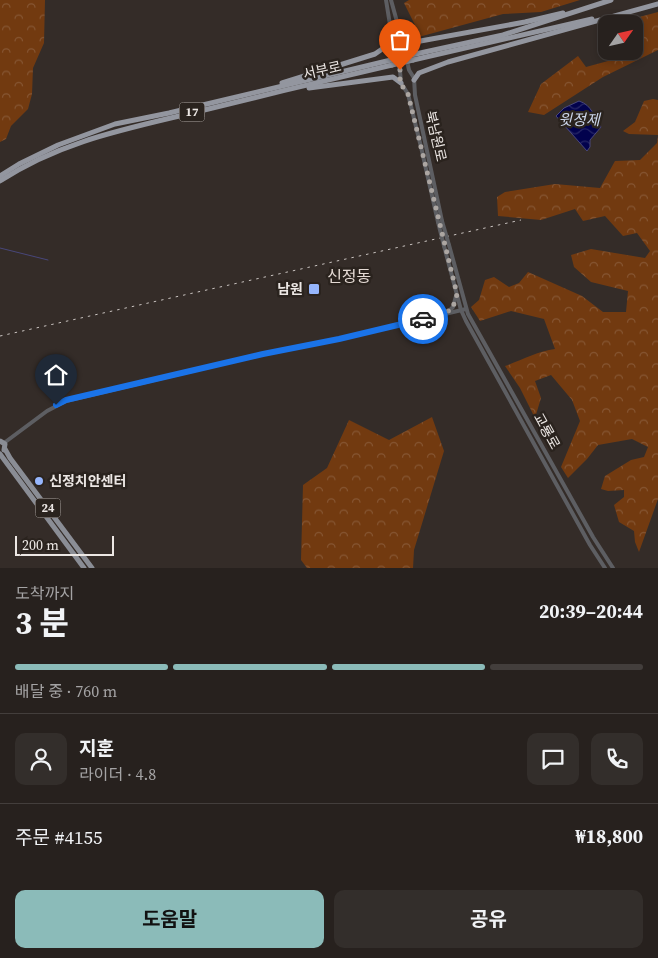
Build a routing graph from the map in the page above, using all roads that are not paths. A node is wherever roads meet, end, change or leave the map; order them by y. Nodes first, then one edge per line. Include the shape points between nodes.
1 (386, 0) edge
2 (391, 0) edge
3 (611, 0) edge
4 (604, 2) junction
5 (658, 4) edge
6 (403, 37) junction
7 (390, 40) junction
8 (412, 58) junction
9 (414, 81) junction
10 (402, 84) junction
11 (246, 97) junction
12 (0, 176) edge
13 (0, 181) edge
14 (440, 222) junction
15 (447, 246) junction
16 (457, 294) junction
17 (466, 308) junction
18 (461, 310) junction
19 (447, 313) junction
20 (3, 444) edge
21 (0, 454) edge
22 (24, 482) junction
23 (84, 568) edge
24 (92, 568) edge
25 (605, 568) edge
26 (613, 568) edge

1 - 7 street, 북남원로
2 - 6 street, 북남원로
3 - 4 highway, 서부로 / 17
4 - 6 highway via 545,18 458,35 414,42
4 - 8 highway, 서부로 / 17
5 - 8 highway, 서부로 / 17
5 - 9 highway via 448,62 419,73
6 - 7 street via 395,34
6 - 9 street, 북남원로
7 - 10 street, 북남원로
7 - 11 highway via 375,54 265,87
8 - 11 highway, 서부로 / 17, bridge
9 - 10 street via 408,87
9 - 14 street, 북남원로
10 - 11 highway via 393,77
10 - 14 street, 북남원로 via 408,94
11 - 12 highway, 서부로 / 17 via 115,124 58,145
11 - 13 highway, 서부로 / 17 via 62,148
14 - 15 street, bridge
15 - 16 street, 교룡로
15 - 17 street, 교룡로
16 - 18 street, 교룡로
16 - 19 street via 453,307
17 - 18 street
17 - 26 street, 교룡로 via 592,537
18 - 19 street
18 - 25 street, 교룡로 via 577,523
19 - 20 street via 66,400
20 - 21 main road, 24
20 - 22 main road, 24
21 - 22 main road, 24
22 - 23 main road, 24
22 - 24 main road, 24

